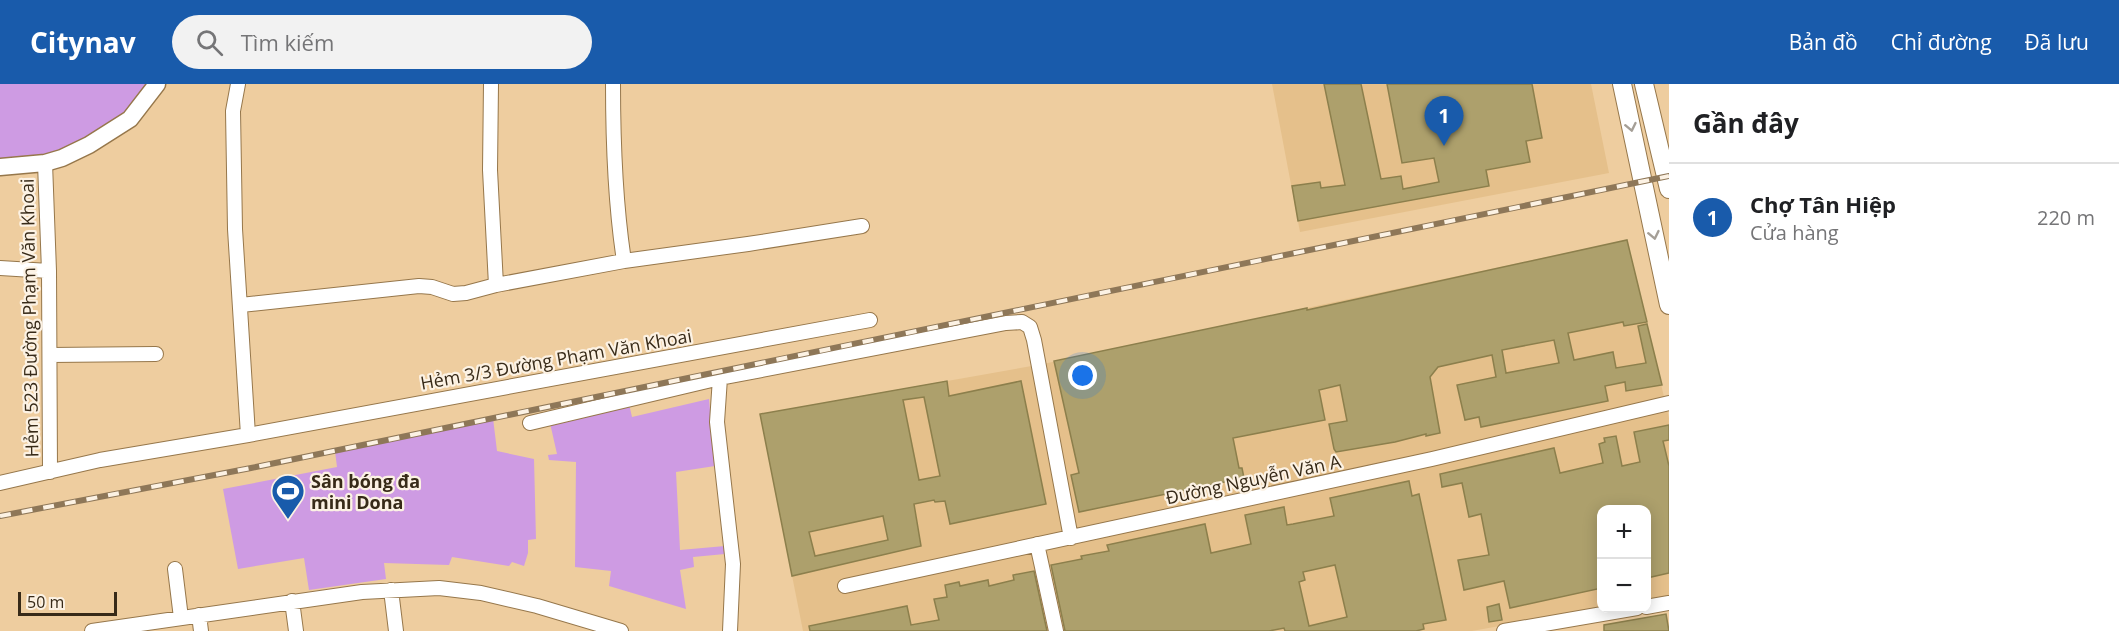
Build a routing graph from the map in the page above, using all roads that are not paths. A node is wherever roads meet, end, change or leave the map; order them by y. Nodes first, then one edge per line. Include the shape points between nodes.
1 (157, 84) edge
2 (237, 84) edge
3 (490, 84) edge
4 (613, 84) edge
5 (1622, 84) edge
6 (1644, 84) edge
7 (45, 163) junction
8 (0, 167) edge
9 (1668, 176) edge
10 (1642, 177) junction
11 (862, 226) dead end
12 (624, 261) junction
13 (0, 268) edge
14 (49, 271) junction
15 (496, 285) junction
16 (240, 305) junction
17 (1669, 305) edge
18 (870, 320) dead end
19 (156, 354) dead end
20 (50, 355) junction
21 (720, 378) junction
22 (1669, 403) edge
23 (530, 423) dead end
24 (248, 435) junction
25 (50, 472) junction
26 (0, 483) edge
27 (1071, 538) junction
28 (1037, 544) junction
29 (175, 569) dead end
30 (845, 586) dead end
31 (391, 590) junction
32 (292, 601) junction
33 (1669, 603) edge
34 (1651, 606) edge
35 (1613, 613) edge
36 (199, 615) junction
37 (181, 618) junction
38 (92, 631) edge
39 (201, 631) edge
40 (296, 631) edge
41 (396, 631) edge
42 (621, 631) edge
43 (730, 631) edge
44 (1056, 631) edge
45 (1504, 631) edge

1 - 7 street via 130,118 89,145
2 - 16 street via 233,111
3 - 15 street
4 - 12 street via 618,223
5 -> 10 main road
6 - 9 main road
7 - 8 street
7 - 14 street, Hẻm 523 Đường Phạm Văn Khoai
9 - 10 main road
10 -> 17 main road
11 - 12 street
12 - 15 street
13 - 14 street
14 - 20 street, Hẻm 523 Đường Phạm Văn Khoai
15 - 16 street via 466,293 419,286
16 - 24 street
18 - 24 street, Hẻm 3/3 Đường Phạm Văn Khoai
19 - 20 street
20 - 25 street, Hẻm 523 Đường Phạm Văn Khoai
21 - 23 street
21 - 27 street via 1022,322 1030,327 1034,340
21 - 43 street via 717,422 733,564
22 - 27 street, Đường Nguyễn Văn A
24 - 25 street, Hẻm 3/3 Đường Phạm Văn Khoai
25 - 26 street, Hẻm 3/3 Đường Phạm Văn Khoai
27 - 28 street, Đường Nguyễn Văn A
28 - 30 street, Đường Nguyễn Văn A
28 - 44 street
29 - 37 street
31 - 32 street
31 - 41 street
31 - 42 street via 439,588 481,593
32 - 36 street
32 - 40 street
33 - 34 street
35 - 45 street
36 - 37 street
36 - 39 street
37 - 38 street

